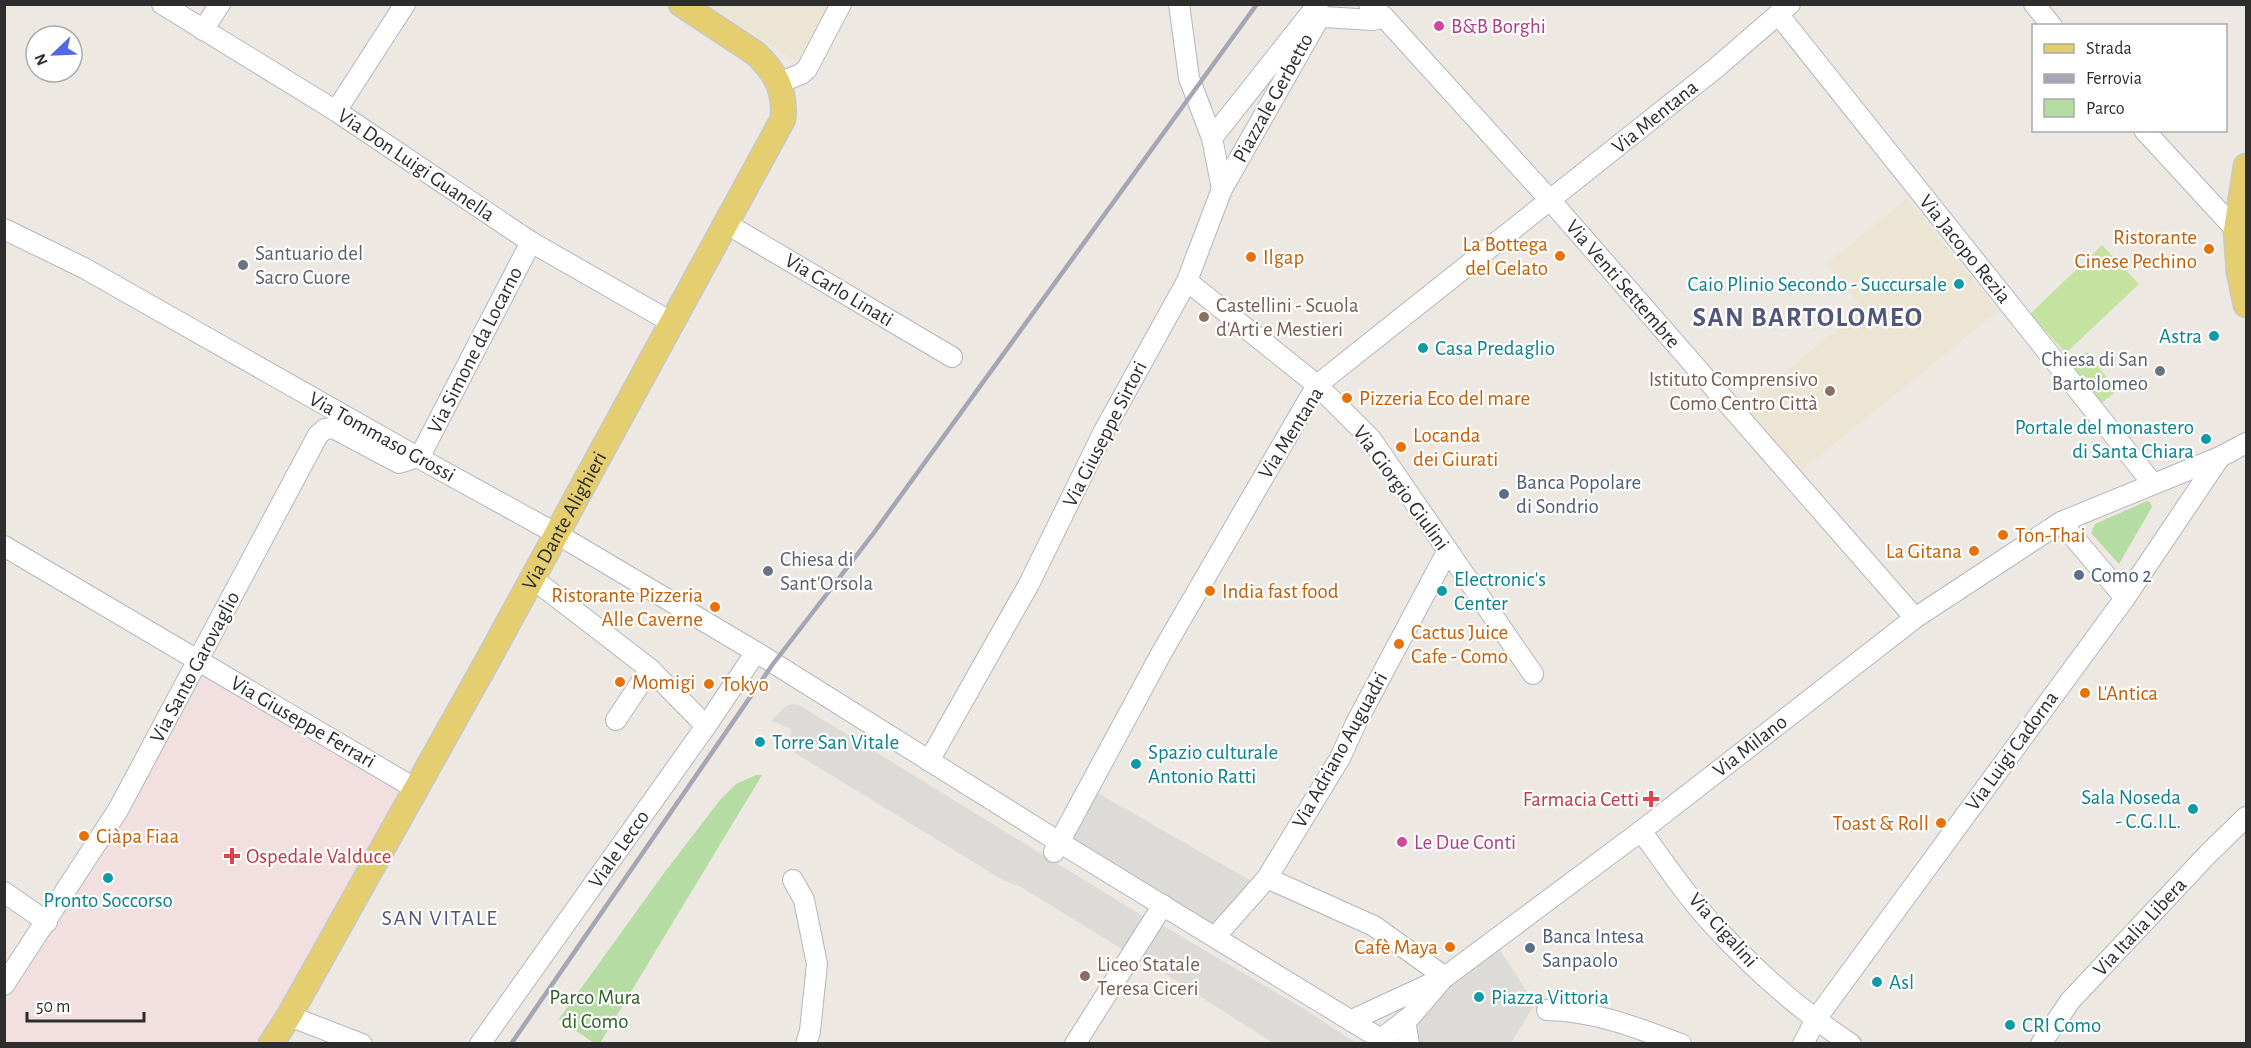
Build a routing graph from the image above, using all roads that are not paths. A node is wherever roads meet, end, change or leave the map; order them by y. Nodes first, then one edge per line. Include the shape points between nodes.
1 (162, 4) edge
2 (220, 4) edge
3 (405, 4) edge
4 (681, 4) edge
5 (841, 4) edge
6 (1179, 4) edge
7 (1318, 4) edge
8 (2034, 4) edge
9 (1379, 9) edge
10 (1784, 9) edge
11 (2050, 24) edge
12 (203, 30) junction
13 (779, 83) junction
14 (336, 111) junction
15 (2146, 132) edge
16 (1212, 138) junction
17 (2247, 166) edge
18 (1222, 189) junction
19 (1550, 200) junction
20 (727, 224) junction
21 (4, 229) edge
22 (531, 242) junction
23 (2240, 247) edge
24 (1187, 281) junction
25 (2247, 305) edge
26 (671, 322) junction
27 (952, 357) dead end
28 (1317, 386) junction
29 (2247, 443) edge
30 (416, 456) junction
31 (2220, 457) junction
32 (2152, 484) junction
33 (2061, 522) junction
34 (557, 534) junction
35 (4, 546) edge
36 (1447, 552) junction
37 (532, 578) junction
38 (2125, 598) junction
39 (1915, 618) junction
40 (756, 652) junction
41 (198, 660) junction
42 (650, 669) junction
43 (1533, 674) dead end
44 (616, 720) dead end
45 (706, 726) junction
46 (929, 761) junction
47 (416, 789) junction
48 (2247, 817) edge
49 (1641, 831) junction
50 (1056, 847) junction
51 (1267, 878) junction
52 (793, 880) dead end
53 (4, 892) edge
54 (1163, 905) junction
55 (47, 921) junction
56 (1215, 937) junction
57 (1445, 977) junction
58 (4, 986) edge
59 (1547, 1010) dead end
60 (289, 1016) junction
61 (1816, 1019) junction
62 (1352, 1020) junction
63 (1405, 1020) junction
64 (1386, 1041) edge
65 (271, 1044) edge
66 (362, 1044) edge
67 (480, 1044) edge
68 (806, 1044) edge
69 (1075, 1044) edge
70 (1409, 1044) edge
71 (1681, 1044) edge
72 (1803, 1044) edge
73 (1851, 1044) edge
74 (2041, 1044) edge

1 - 12 street, Via Don Luigi Guanella
2 - 12 street
3 - 14 street
4 - 13 main road via 755,53
5 - 13 street via 807,69
6 - 16 street via 1189,78
7 - 16 street, Piazzale Gerbetto
8 - 11 street
9 - 18 street, Piazzale Gerbetto via 1373,20 1324,17 1318,21
9 - 19 street, Via Venti Settembre
10 - 19 street, Via Mentana
10 - 32 street, Via Jacopo Rezia
12 - 14 street, Via Don Luigi Guanella
13 - 20 main road, Via Dante Alighieri via 783,119
14 - 22 street, Via Don Luigi Guanella
15 - 23 street
16 - 18 street
17 - 23 main road
18 - 24 street, Via Giuseppe Sirtori
19 - 28 street, Via Mentana
19 - 39 street, Via Venti Settembre
20 - 26 main road, Via Dante Alighieri
20 - 27 street, Via Carlo Linati
21 - 30 street, Via Tommaso Grossi via 84,268
22 - 26 street, Via Don Luigi Guanella
22 - 30 street, Via Simone da Locarno
23 - 25 main road via 2239,272
24 - 28 street, Via Giorgio Giulini
24 - 46 street, Via Giuseppe Sirtori via 1104,431 1029,584
26 - 34 main road, Via Dante Alighieri
28 - 36 street, Via Giorgio Giulini via 1371,439
28 - 50 street, Via Mentana via 1162,652
29 - 31 street, Via Milano
30 - 34 street, Via Tommaso Grossi
30 - 41 street, Via Santo Garovaglio via 399,463 333,428 318,435
31 - 32 street, Via Milano
31 - 38 street, Via Luigi Cadorna
32 - 33 street, Via Milano
33 - 38 street
33 - 39 street, Via Milano
34 - 37 main road, Via Dante Alighieri
34 - 40 street, Via Tommaso Grossi
35 - 41 street, Via Giuseppe Ferrari
36 - 43 street, Via Giorgio Giulini
36 - 51 street, Via Adriano Auguadri via 1340,758
37 - 42 street
37 - 47 main road, Via Dante Alighieri
38 - 61 street, Via Luigi Cadorna
39 - 49 street, Via Milano
40 - 45 street, Viale Lecco
40 - 46 street, Via Tommaso Grossi
41 - 47 street, Via Giuseppe Ferrari
41 - 55 street, Via Santo Garovaglio via 118,810
42 - 44 street
42 - 45 street
45 - 67 street, Viale Lecco
46 - 50 street, Via Tommaso Grossi
47 - 60 main road, Via Dante Alighieri
48 - 74 street, Via Italia Libera via 2070,1001
49 - 57 street, Via Milano
49 - 61 street, Via Cigalini via 1715,927 1761,973
50 - 54 street, Via Tommaso Grossi
51 - 56 street, Via Adriano Auguadri
51 - 57 street via 1374,926
52 - 68 street via 804,900 817,964
53 - 55 street
54 - 56 street, Via Tommaso Grossi
54 - 69 street
55 - 58 street, Via Santo Garovaglio
56 - 62 street, Via Tommaso Grossi
57 - 62 street, Via Milano
57 - 63 street, Via Milano
59 - 71 street via 1603,1016
60 - 65 main road, Via Dante Alighieri
60 - 66 street
61 - 72 street, Via Luigi Cadorna
61 - 73 street, Via Cigalini
62 - 64 street, Via Tommaso Grossi
63 - 64 street, Via Milano
63 - 70 street

